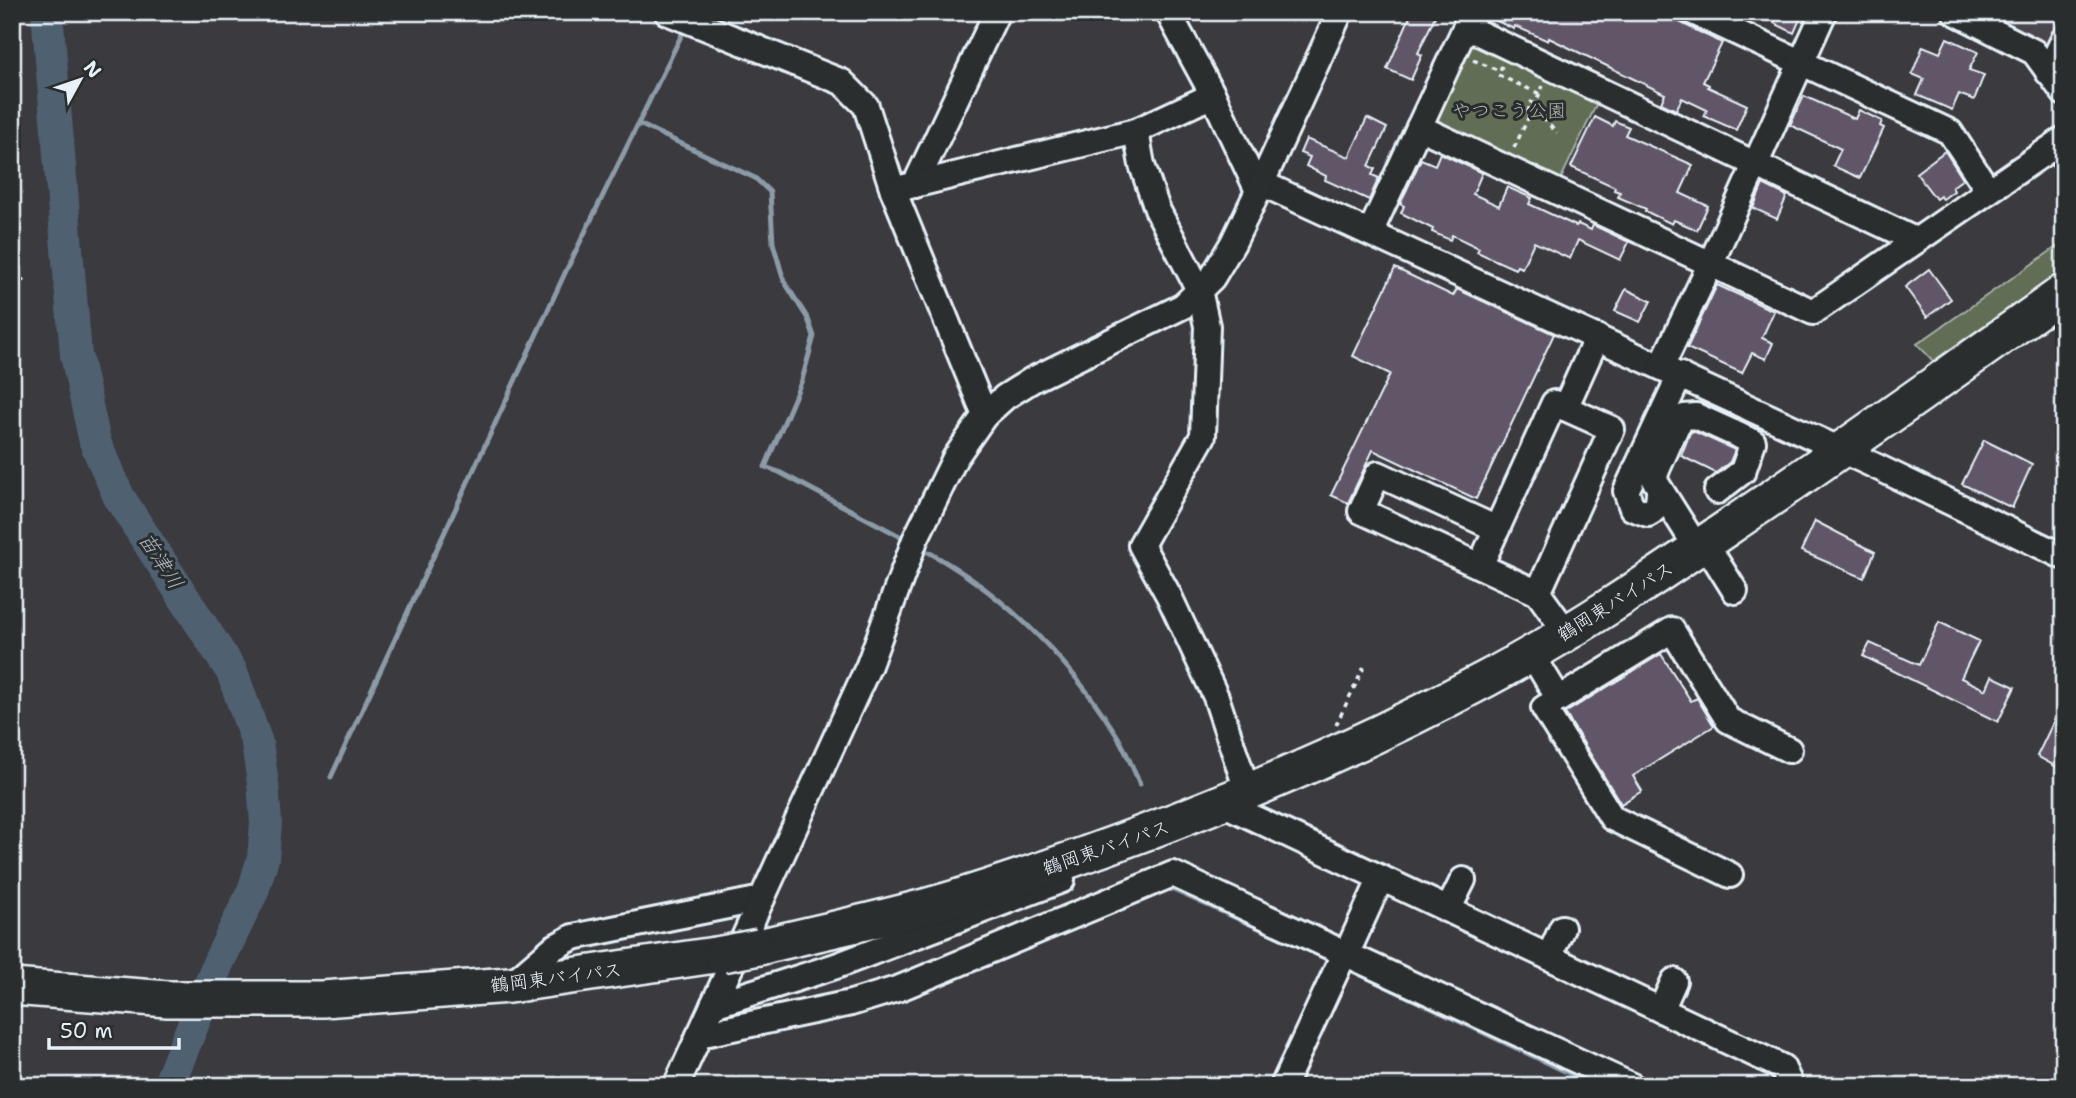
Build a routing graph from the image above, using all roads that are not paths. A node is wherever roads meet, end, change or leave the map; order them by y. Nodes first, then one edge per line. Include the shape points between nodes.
1 (997, 12) edge
2 (1168, 12) edge
3 (1340, 12) edge
4 (1693, 12) edge
5 (1825, 12) edge
6 (1955, 12) edge
7 (674, 14) edge
8 (1469, 20) edge
9 (2064, 39) edge
10 (1801, 62) junction
11 (2048, 72) junction
12 (2064, 93) edge
13 (1213, 95) junction
14 (1419, 127) junction
15 (1136, 131) junction
16 (2064, 139) edge
17 (1754, 164) junction
18 (1260, 187) junction
19 (904, 188) junction
20 (1988, 190) junction
21 (1370, 233) junction
22 (1915, 240) junction
23 (1710, 265) junction
24 (1199, 290) junction
25 (2064, 292) edge
26 (1597, 337) junction
27 (1670, 371) junction
28 (1564, 408) junction
29 (985, 415) junction
30 (1842, 450) junction
31 (1659, 490) junction
32 (1753, 510) junction
33 (1497, 528) junction
34 (1701, 546) junction
35 (2064, 557) edge
36 (1480, 566) junction
37 (1735, 591) dead end
38 (1538, 593) junction
39 (1566, 632) junction
40 (1531, 653) junction
41 (1559, 699) junction
42 (1789, 750) dead end
43 (1236, 798) junction
44 (1143, 835) junction
45 (1730, 875) dead end
46 (1381, 878) junction
47 (1463, 880) dead end
48 (762, 900) junction
49 (1448, 910) junction
50 (1562, 928) dead end
51 (1346, 952) junction
52 (1549, 957) junction
53 (1674, 981) dead end
54 (509, 985) junction
55 (12, 987) edge
56 (713, 1005) junction
57 (1661, 1010) junction
58 (699, 1035) junction
59 (676, 1086) edge
60 (1283, 1086) edge
61 (1632, 1086) edge
62 (1791, 1086) edge

1 - 19 street
2 - 13 street
3 - 18 street
4 - 10 street
5 - 10 street
6 - 11 street via 2034,52
7 - 19 street via 842,82 866,106
8 - 14 street
8 - 17 street
9 - 11 street
10 - 17 street
10 - 20 street via 1950,132
11 - 12 street
13 - 15 street
13 - 18 street
14 - 21 street
14 - 23 street
15 - 19 street
15 - 24 street via 1157,209
16 - 20 street
17 - 22 street
17 - 23 street
18 - 21 street
18 - 24 street via 1227,254
19 - 29 street
20 - 22 street
21 - 26 street
22 - 23 street via 1813,312
23 - 27 street
24 - 29 street via 1183,306 1032,380
24 - 43 street via 1207,326 1203,436 1141,545 1216,697
25 - 30 highway, 鶴岡東バイパス
26 - 27 street
26 - 28 street
27 - 30 street
27 - 31 street via 1626,491 1632,509 1648,514 1654,511
28 - 33 street via 1554,402
28 - 38 street via 1612,429
29 - 48 street via 955,458 915,540 869,665
30 - 32 highway, 鶴岡東バイパス
30 - 35 street
31 - 32 street via 1656,472 1677,425 1689,415 1752,442 1744,471 1725,485
31 - 34 street
32 - 34 highway, 鶴岡東バイパス
33 - 36 street
33 - 36 street via 1378,474 1361,511
34 - 37 street
34 - 39 highway, 鶴岡東バイパス
36 - 38 street
38 - 39 street
39 - 40 highway, 鶴岡東バイパス
40 - 41 street
40 - 43 highway, 鶴岡東バイパス via 1412,718
41 - 42 street via 1672,630 1728,720
41 - 45 street via 1544,708 1612,818
43 - 44 highway, 鶴岡東バイパス
43 - 46 street
44 - 54 highway, 鶴岡東バイパス, bridge via 949,900 759,947
44 - 56 street via 1095,867 836,966
46 - 49 street
46 - 51 street
47 - 49 street
48 - 54 street via 573,937
48 - 56 street
49 - 52 street
50 - 52 street
51 - 58 street via 1173,874 900,988
51 - 60 street
51 - 61 street
52 - 57 street
53 - 57 street
54 - 55 highway, 鶴岡東バイパス via 254,1000 168,999
56 - 58 street
57 - 62 street via 1782,1067
58 - 59 street

